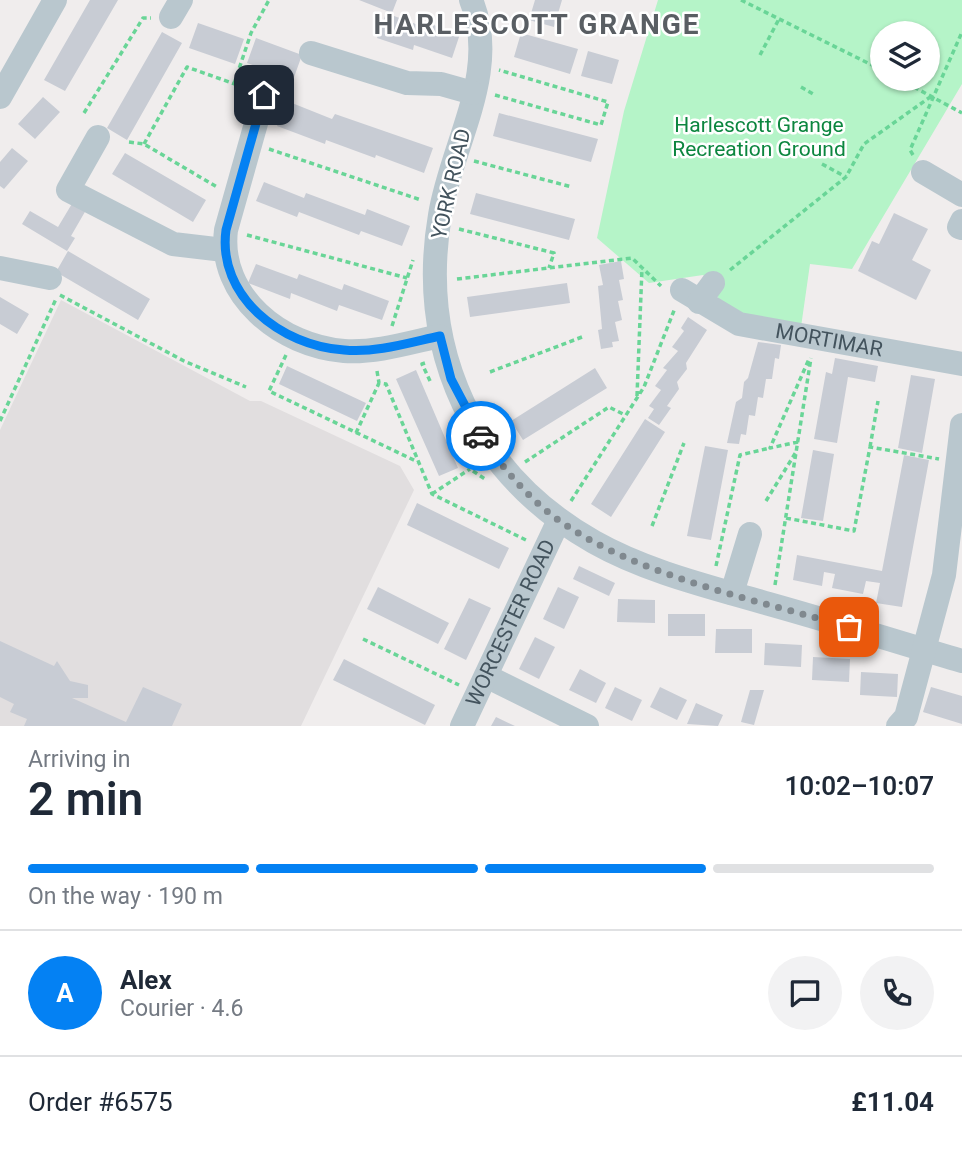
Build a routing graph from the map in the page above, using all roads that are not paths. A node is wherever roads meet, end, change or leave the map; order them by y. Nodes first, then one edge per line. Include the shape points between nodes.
1 (471, 0) edge
2 (49, 3) edge
3 (311, 52) dead end
4 (474, 91) junction
5 (264, 95) road end
6 (0, 97) edge
7 (99, 137) dead end
8 (923, 172) road end
9 (962, 195) edge
10 (962, 220) edge
11 (962, 228) edge
12 (225, 240) junction
13 (0, 268) edge
14 (54, 286) road end
15 (693, 294) road end
16 (440, 336) junction
17 (962, 364) edge
18 (962, 425) edge
19 (559, 520) junction
20 (750, 534) dead end
21 (722, 590) junction
22 (925, 650) junction
23 (962, 661) edge
24 (481, 685) junction
25 (462, 726) edge
26 (587, 726) edge
27 (898, 726) edge

1 - 4 street, YORK ROAD via 480,21 483,47
2 - 6 street
3 - 4 street via 407,83
4 - 16 street, YORK ROAD via 440,216 433,281
5 - 12 street
7 - 12 street via 68,190 173,244
8 - 9 street
10 - 11 street
12 - 16 street via 229,276 244,298 268,324 295,337 343,351
13 - 14 street
15 - 17 street, MORTIMAR via 739,324
16 - 19 street, YORK ROAD via 451,379 465,408 509,473
18 - 22 street via 944,575
19 - 21 street, YORK ROAD via 637,562
19 - 24 street, WORCESTER ROAD
20 - 21 street
21 - 22 street, YORK ROAD
22 - 23 street, YORK ROAD
22 - 27 street via 906,717
24 - 25 street, WORCESTER ROAD
24 - 26 street

